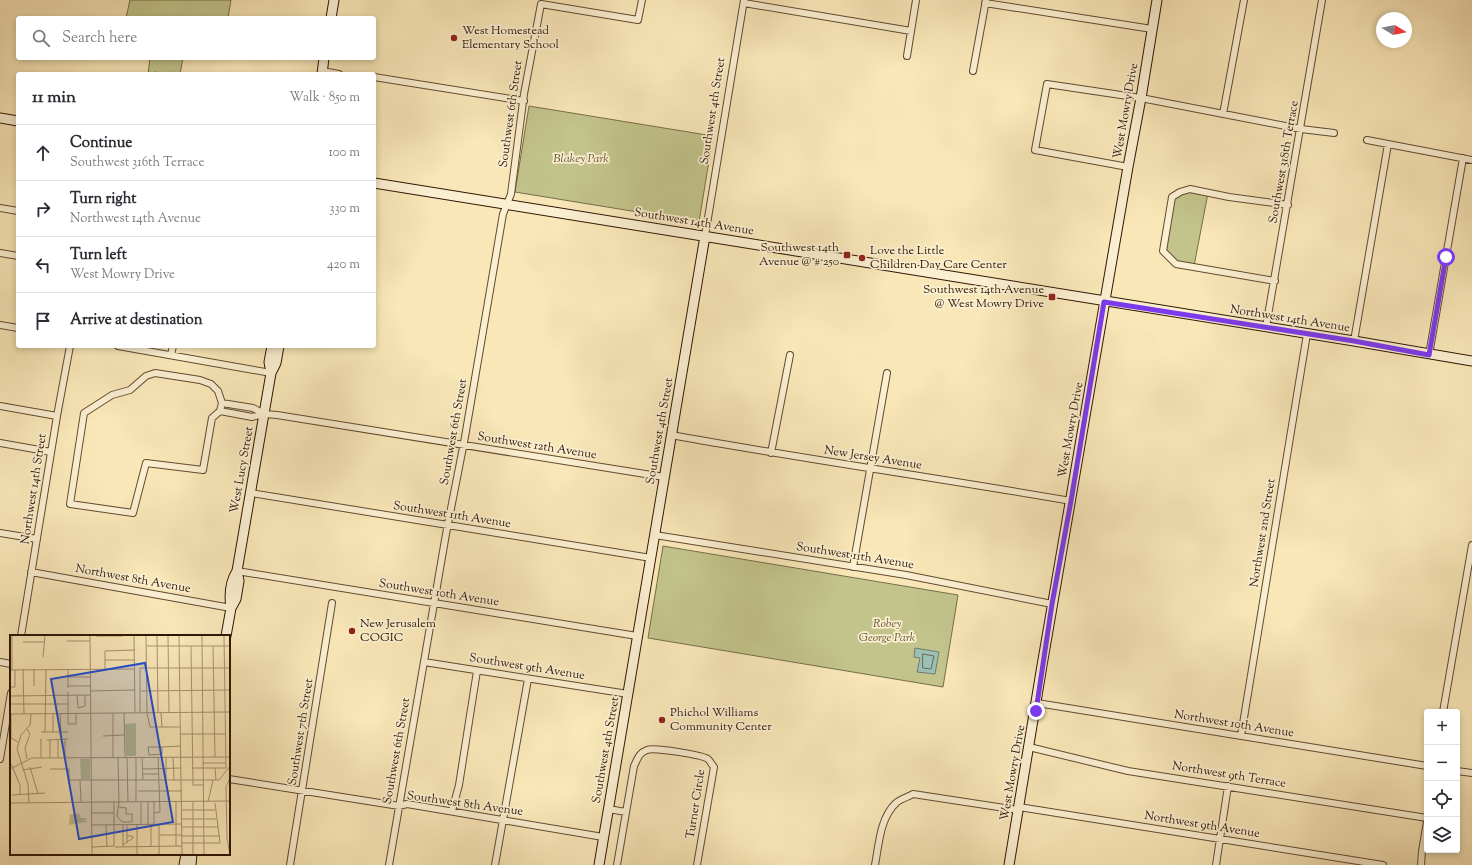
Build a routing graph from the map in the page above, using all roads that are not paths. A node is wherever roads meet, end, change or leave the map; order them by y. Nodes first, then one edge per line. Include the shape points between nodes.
1 (334, 0) edge
2 (642, 0) edge
3 (916, 0) edge
4 (1157, 0) edge
5 (1244, 0) edge
6 (1322, 0) edge
7 (744, 1) edge
8 (985, 2) edge
9 (331, 16) edge
10 (1152, 29) junction
11 (911, 31) junction
12 (907, 56) dead end
13 (324, 60) edge
14 (973, 71) dead end
15 (322, 72) edge
16 (376, 77) edge
17 (1141, 98) junction
18 (524, 101) junction
19 (1224, 114) junction
20 (0, 118) edge
21 (16, 121) edge
22 (1301, 129) junction
23 (1334, 133) dead end
24 (1367, 140) dead end
25 (1388, 144) junction
26 (1463, 158) junction
27 (1472, 160) edge
28 (1128, 167) junction
29 (376, 183) edge
30 (507, 204) junction
31 (1288, 205) junction
32 (0, 208) edge
33 (16, 211) edge
34 (705, 236) junction
35 (0, 253) edge
36 (16, 256) edge
37 (1275, 281) junction
38 (1104, 302) junction
39 (0, 325) edge
40 (1266, 327) junction
41 (16, 328) edge
42 (1307, 334) junction
43 (1354, 341) junction
44 (70, 348) edge
45 (130, 348) edge
46 (173, 348) edge
47 (272, 348) edge
48 (279, 348) edge
49 (171, 355) junction
50 (790, 355) dead end
51 (1429, 355) junction
52 (1472, 361) edge
53 (271, 373) junction
54 (886, 373) dead end
55 (222, 404) junction
56 (0, 406) edge
57 (220, 411) junction
58 (264, 414) junction
59 (57, 416) junction
60 (672, 435) junction
61 (0, 444) edge
62 (464, 445) junction
63 (51, 452) junction
64 (771, 453) junction
65 (871, 469) junction
66 (664, 477) junction
67 (250, 493) junction
68 (1071, 501) junction
69 (448, 525) junction
70 (0, 533) edge
71 (654, 535) junction
72 (37, 539) junction
73 (1472, 545) edge
74 (651, 558) junction
75 (853, 567) junction
76 (237, 571) junction
77 (31, 572) junction
78 (332, 603) dead end
79 (434, 604) junction
80 (1052, 604) junction
81 (231, 608) junction
82 (21, 635) edge
83 (226, 635) edge
84 (637, 636) junction
85 (0, 662) edge
86 (424, 662) junction
87 (10, 664) edge
88 (477, 671) junction
89 (528, 679) junction
90 (628, 694) junction
91 (10, 698) edge
92 (1037, 703) junction
93 (1444, 709) edge
94 (1241, 736) junction
95 (2, 741) edge
96 (1029, 747) junction
97 (0, 759) edge
98 (1424, 766) edge
99 (1460, 771) edge
100 (1472, 773) edge
101 (230, 780) edge
102 (1228, 786) junction
103 (302, 791) junction
104 (399, 806) junction
105 (1019, 808) junction
106 (608, 810) junction
107 (452, 812) junction
108 (626, 812) junction
109 (1424, 818) edge
110 (504, 820) junction
111 (603, 837) junction
112 (1221, 839) junction
113 (1424, 839) edge
114 (186, 855) edge
115 (192, 855) edge
116 (184, 865) edge
117 (191, 865) edge
118 (290, 865) edge
119 (389, 865) edge
120 (495, 865) edge
121 (598, 865) edge
122 (617, 865) edge
123 (697, 865) edge
124 (875, 865) edge
125 (1010, 865) edge
126 (1216, 865) edge
127 (1383, 865) edge
128 (1421, 865) edge

1 - 9 street
2 - 18 street, Southwest 6th Street via 638,20 540,4
3 - 11 street
4 - 10 street, West Mowry Drive
5 - 19 street
6 - 22 street, Southwest 318th Terrace
7 - 11 street
7 - 34 street, Southwest 4th Street
8 - 10 street
8 - 14 street
10 - 17 street, West Mowry Drive
11 - 12 street
13 - 15 street
16 - 18 street
17 - 19 street
17 - 28 street, West Mowry Drive
17 - 28 street via 1047,84 1035,150
18 - 30 street, Southwest 6th Street via 512,188
19 - 22 street
20 - 21 street
22 - 23 street
22 - 31 street, Southwest 318th Terrace
24 - 25 street
25 - 26 street
25 - 43 street
26 - 27 street
26 - 51 street
28 - 38 street, West Mowry Drive
29 - 30 street, Southwest 14th Avenue
30 - 34 street, Southwest 14th Avenue
30 - 62 street, Southwest 6th Street via 503,214
31 - 37 street, Southwest 318th Terrace
31 - 37 street via 1190,189 1172,197 1163,251 1176,264
32 - 33 street
34 - 38 street, Southwest 14th Avenue
34 - 60 street, Southwest 4th Street
35 - 36 street
37 - 40 street, Southwest 318th Terrace
38 - 40 street, Northwest 14th Avenue
38 - 68 street, West Mowry Drive
39 - 41 street
40 - 42 street, Northwest 14th Avenue
42 - 43 street, Northwest 14th Avenue
42 - 94 street, Northwest 2nd Street
43 - 51 street, Northwest 14th Avenue
44 - 59 street, Northwest 14th Street
45 - 49 street
46 - 49 street
47 - 53 street, West Lucy Street via 269,362
48 - 53 street, West Lucy Street
49 - 53 street
50 - 64 street
51 - 52 street, Northwest 14th Avenue
53 - 58 street, West Lucy Street
54 - 65 street
55 - 57 street
55 - 57 street via 218,391 211,384 155,373 146,376 130,390 112,395 84,412 70,504 133,513 146,463 203,470 212,418
55 - 58 street via 253,408
56 - 59 street
57 - 58 street via 252,417
58 - 62 street, Southwest 12th Avenue
58 - 67 street, West Lucy Street
59 - 63 street, Northwest 14th Street
60 - 64 street, New Jersey Avenue
60 - 66 street, Southwest 4th Street
61 - 63 street
62 - 66 street, Southwest 12th Avenue
62 - 69 street, Southwest 6th Street
63 - 72 street, Northwest 14th Street
64 - 65 street, New Jersey Avenue
65 - 68 street, New Jersey Avenue
65 - 75 street
66 - 71 street, Southwest 4th Street
67 - 69 street, Southwest 11th Avenue
67 - 76 street, West Lucy Street
68 - 80 street, West Mowry Drive
69 - 74 street, Southwest 11th Avenue
69 - 79 street, Southwest 6th Street
70 - 72 street
71 - 74 street, Southwest 4th Street
71 - 75 street, Southwest 11th Avenue
72 - 77 street, Northwest 14th Street
73 - 93 street
74 - 84 street, Southwest 4th Street
75 - 80 street, Southwest 11th Avenue
76 - 79 street, Southwest 10th Avenue
76 - 81 street, West Lucy Street via 239,581 236,599
77 - 81 street, Northwest 8th Avenue
77 - 82 street, Northwest 14th Street
78 - 103 street, Southwest 7th Street
79 - 84 street, Southwest 10th Avenue
79 - 86 street, Southwest 6th Street
80 - 92 street, West Mowry Drive
81 - 83 street, West Lucy Street
84 - 90 street, Southwest 4th Street
85 - 87 street
86 - 88 street, Southwest 9th Avenue
86 - 104 street, Southwest 6th Street
88 - 89 street, Southwest 9th Avenue
88 - 107 street via 459,784
89 - 90 street, Southwest 9th Avenue
89 - 110 street
90 - 106 street, Southwest 4th Street
91 - 95 street
92 - 94 street, Northwest 10th Avenue
92 - 96 street, West Mowry Drive
94 - 98 street, Northwest 10th Avenue
95 - 97 street
96 - 102 street, Northwest 9th Terrace via 1128,771
96 - 105 street, West Mowry Drive
99 - 100 street
101 - 103 street, Southwest 8th Avenue
102 - 109 street, Northwest 9th Terrace
102 - 112 street
103 - 104 street, Southwest 8th Avenue
103 - 118 street, Southwest 7th Street
104 - 107 street, Southwest 8th Avenue via 407,804
104 - 119 street, Southwest 6th Street
105 - 112 street, Northwest 9th Avenue
105 - 124 street via 914,794 897,801 888,813 882,828
105 - 125 street, West Mowry Drive
106 - 108 street
106 - 111 street, Southwest 4th Street
107 - 110 street, Southwest 8th Avenue
108 - 122 street, Turner Circle
108 - 123 street, Turner Circle via 634,766 640,754 649,748 669,750 708,760 714,771
110 - 111 street, Southwest 8th Avenue
110 - 120 street
111 - 121 street, Southwest 4th Street
112 - 126 street
112 - 127 street, Northwest 9th Avenue
113 - 128 street
114 - 116 street
115 - 117 street

